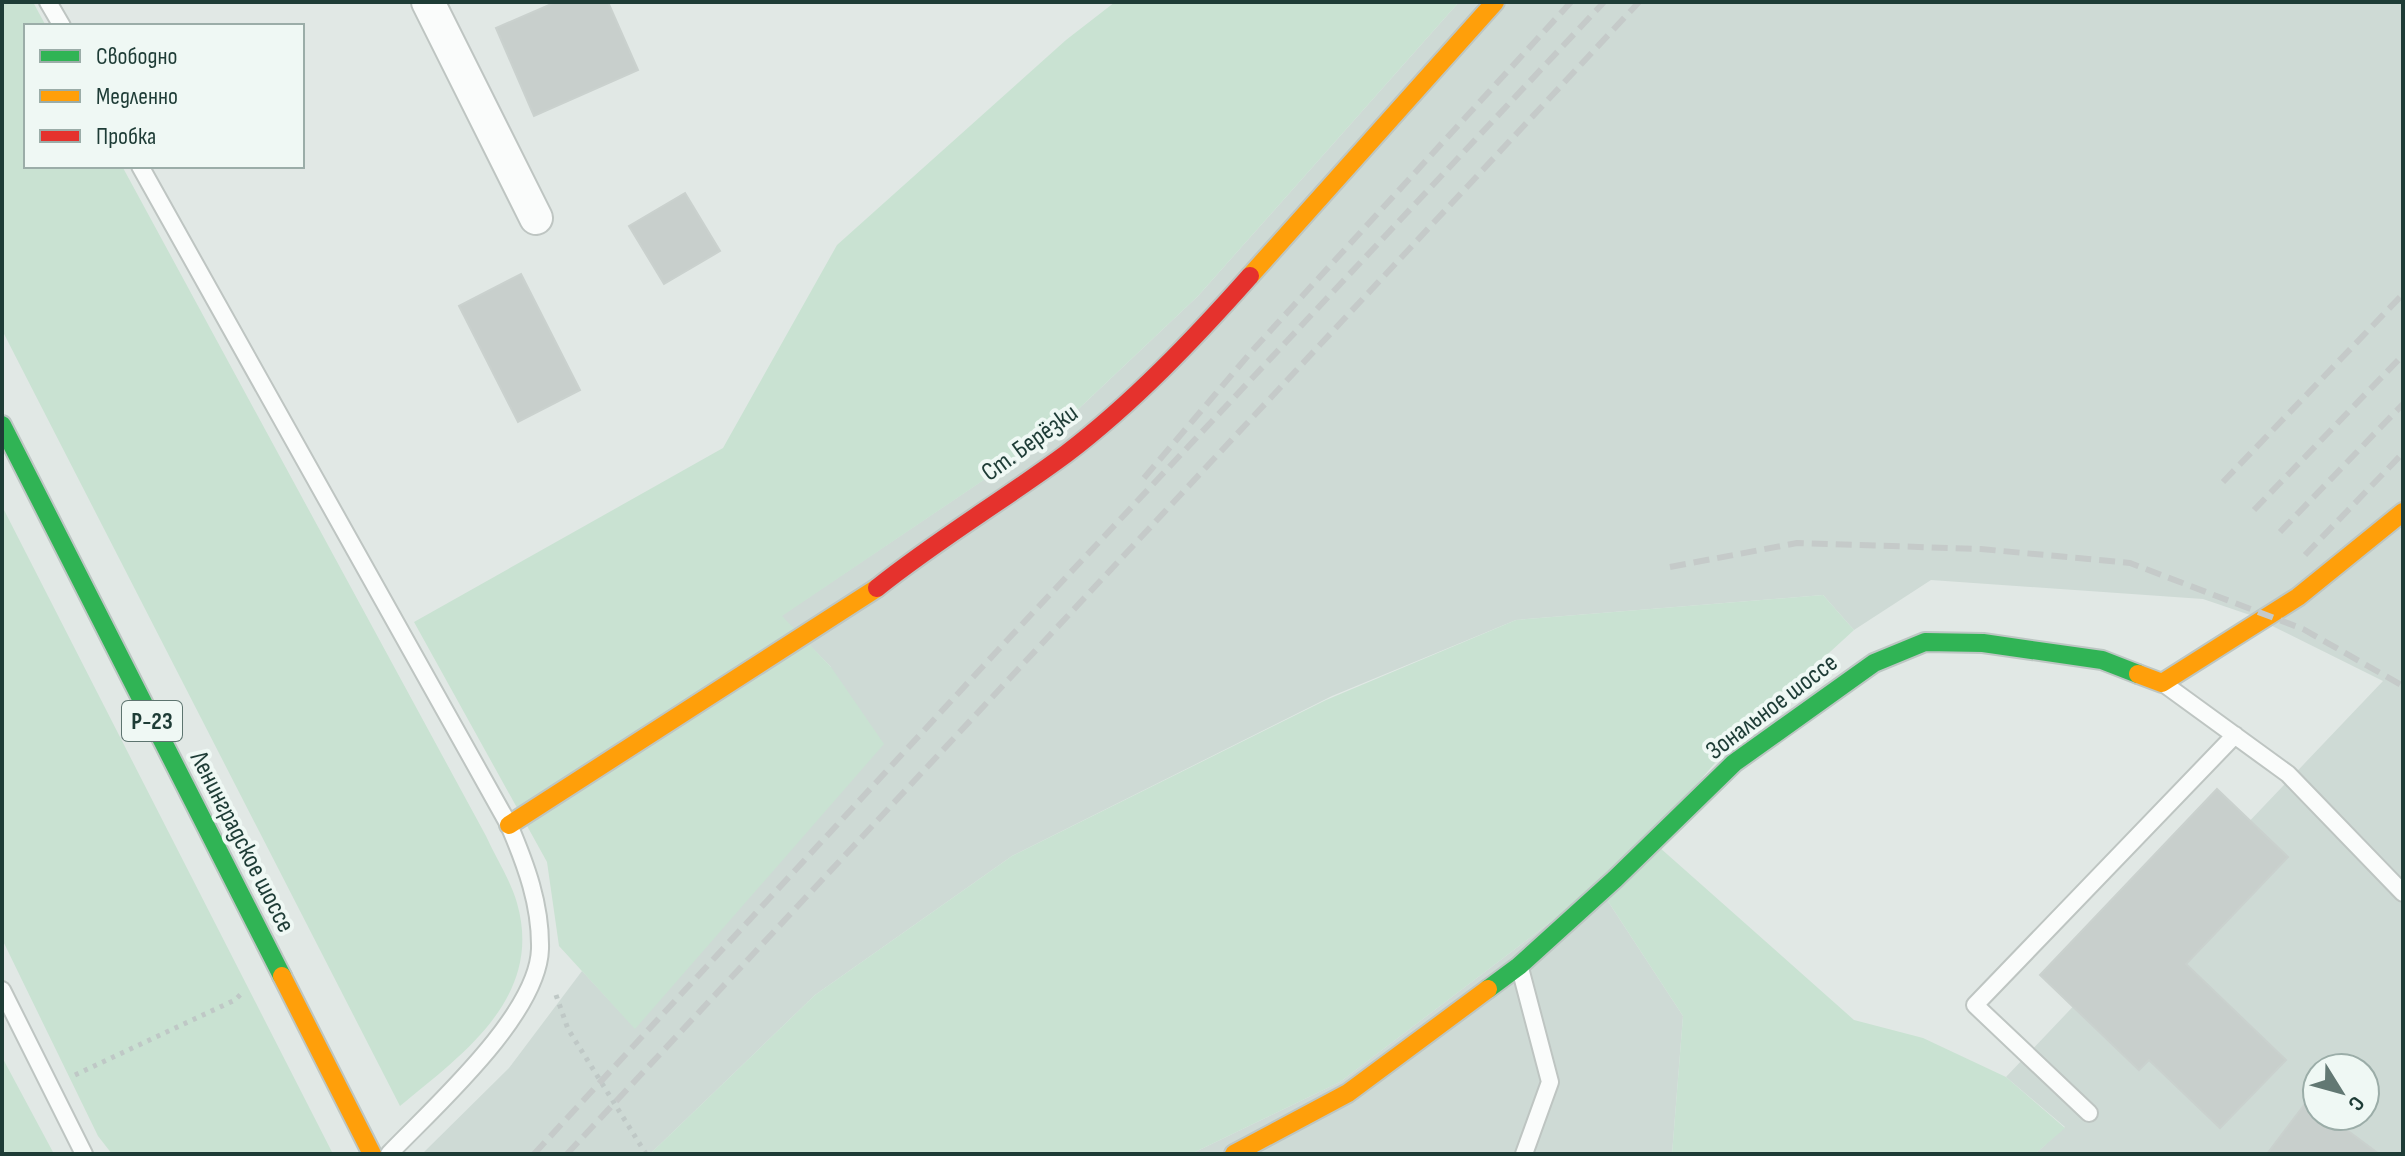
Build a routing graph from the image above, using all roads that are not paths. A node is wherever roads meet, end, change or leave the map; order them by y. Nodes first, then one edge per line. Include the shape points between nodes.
1 (48, 2) edge
2 (428, 2) edge
3 (1495, 2) edge
4 (61, 24) edge
5 (141, 168) edge
6 (536, 218) dead end
7 (2, 425) edge
8 (2403, 512) edge
9 (2162, 683) junction
10 (2235, 735) junction
11 (509, 825) junction
12 (2403, 893) edge
13 (1519, 966) junction
14 (2, 990) edge
15 (2089, 1113) dead end
16 (84, 1154) edge
17 (372, 1154) edge
18 (389, 1154) edge
19 (1234, 1154) edge
20 (1524, 1154) edge

1 - 4 lane
2 - 6 street
3 - 11 main road, Ст. Берёзки via 1218,312 1099,427 873,591
5 - 11 lane
7 - 17 main road, Ленинградское шоссе / Р-23
8 - 9 main road via 2298,597
9 - 10 lane
9 - 13 main road, Зональное шоссе via 2102,660 1983,643 1925,642 1874,663 1734,763
10 - 12 lane via 2288,774
10 - 15 lane via 1975,1005
11 - 18 lane via 537,904 540,952 527,997
13 - 19 main road, Зональное шоссе via 1348,1093
13 - 20 lane via 1550,1082
14 - 16 lane

